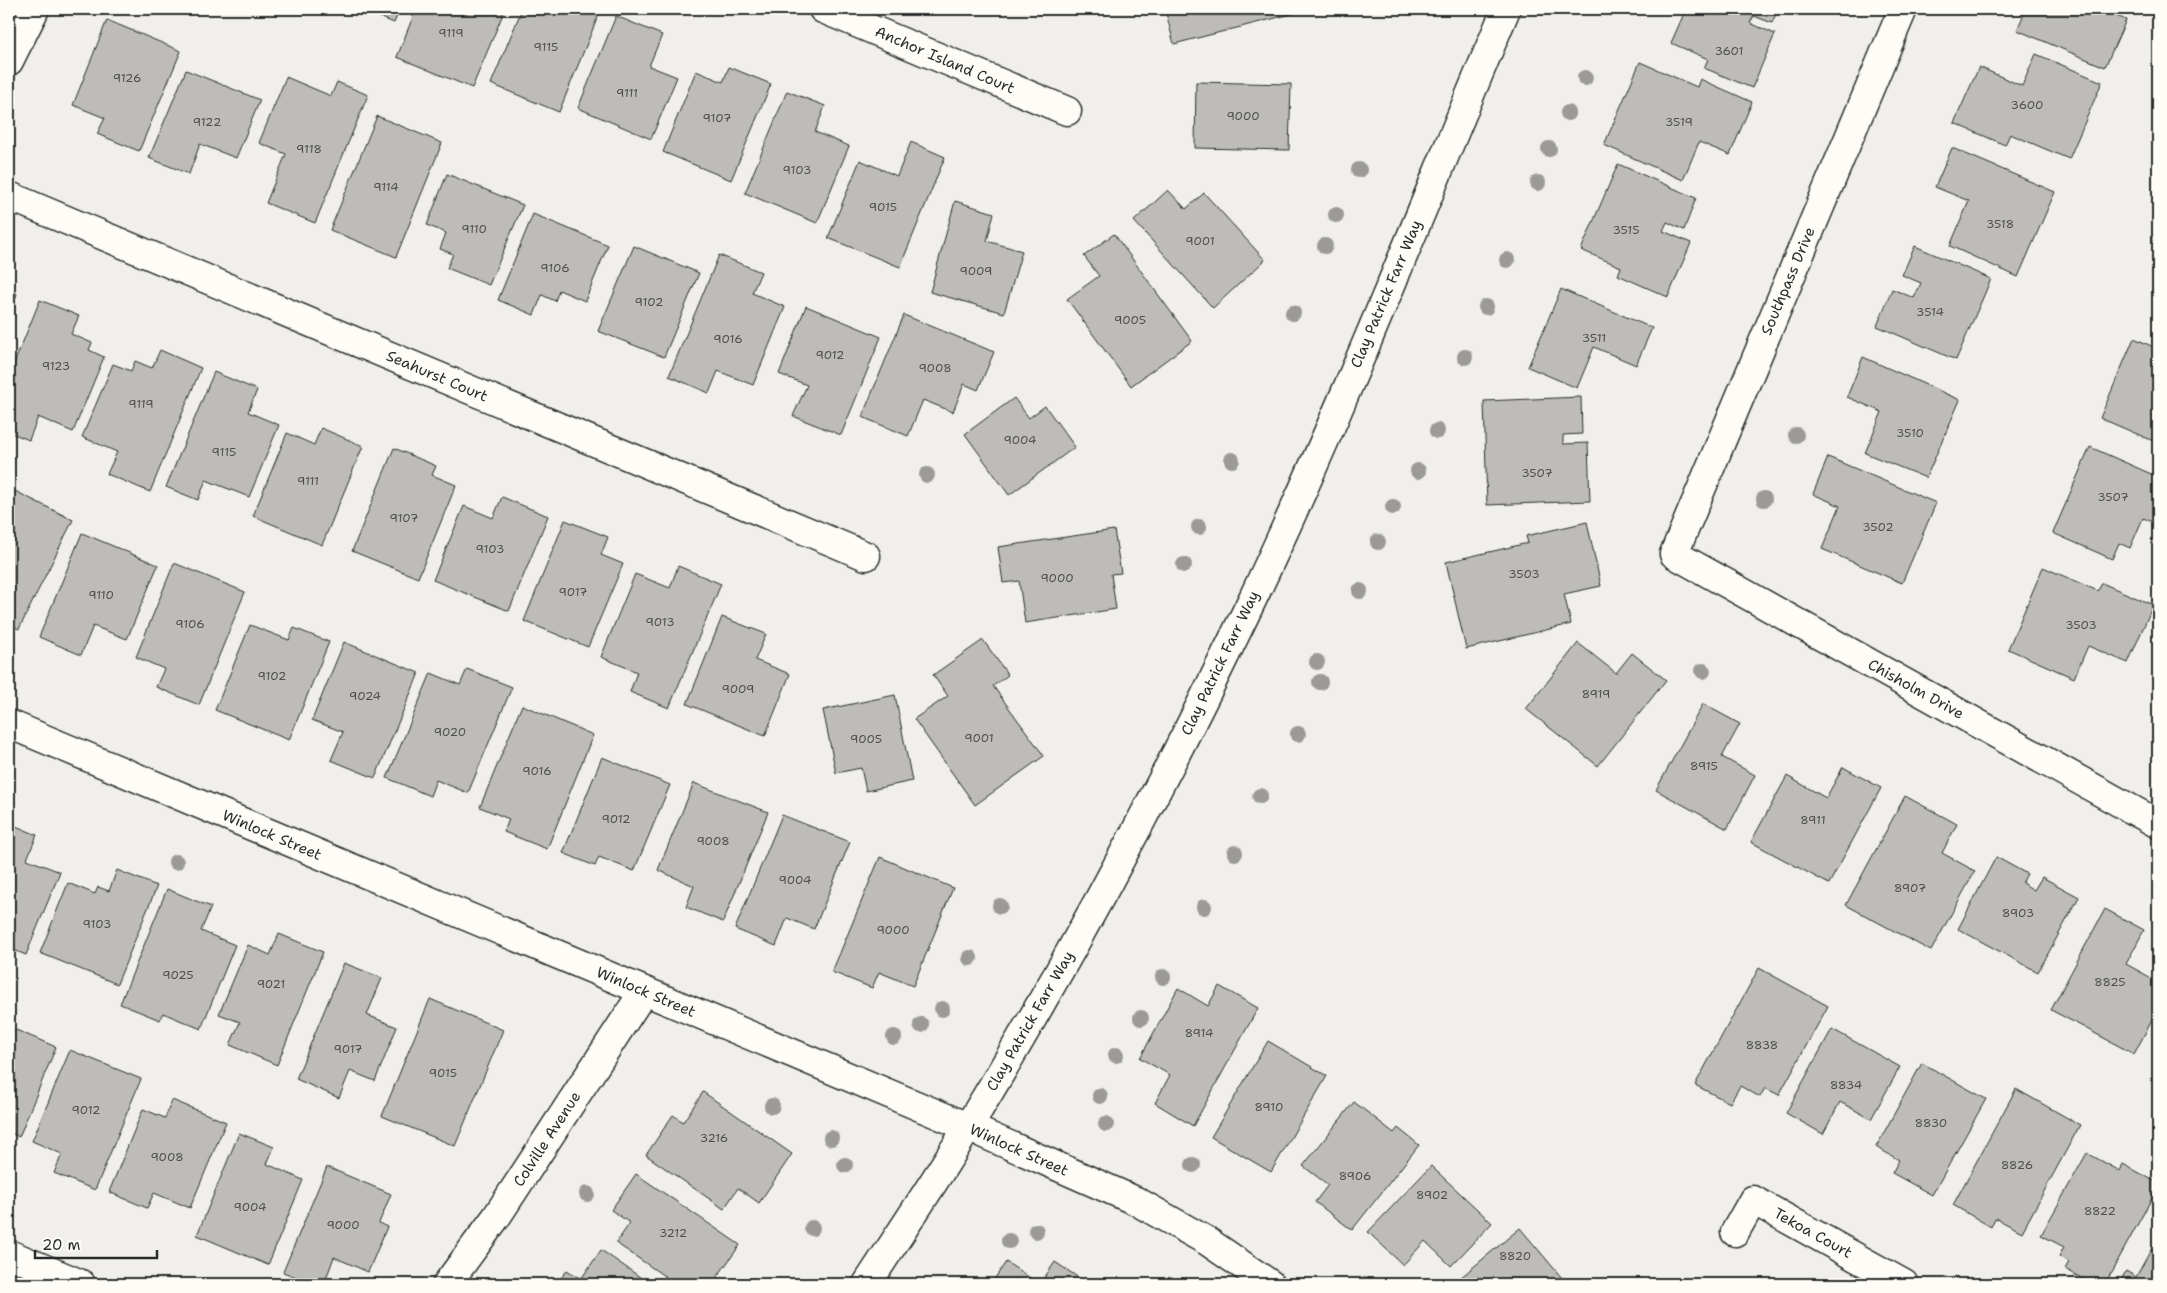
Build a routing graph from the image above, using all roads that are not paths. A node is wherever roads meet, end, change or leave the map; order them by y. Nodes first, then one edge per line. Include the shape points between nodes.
1 (35, 9) edge
2 (823, 9) edge
3 (1506, 9) edge
4 (1903, 9) edge
5 (9, 61) edge
6 (1067, 111) dead end
7 (9, 196) edge
8 (1674, 554) joint
9 (866, 556) dead end
10 (9, 724) edge
11 (2158, 824) edge
12 (644, 991) junction
13 (968, 1127) junction
14 (1735, 1232) dead end
15 (9, 1254) edge
16 (81, 1284) edge
17 (447, 1284) edge
18 (867, 1284) edge
19 (1270, 1284) edge
20 (1904, 1284) edge

1 - 5 street
2 - 6 street, Anchor Island Court
3 - 13 street, Clay Patrick Farr Way via 1358,362 1255,594 1166,775 1070,953
4 - 8 street, Southpass Drive
7 - 9 street, Seahurst Court
8 - 11 street, Chisholm Drive
10 - 12 street, Winlock Street
12 - 13 street, Winlock Street
12 - 17 street, Colville Avenue via 497,1216
13 - 18 street, Clay Patrick Farr Way
13 - 19 street, Winlock Street via 1136,1201 1207,1241
14 - 20 street, Tekoa Court via 1753,1200
15 - 16 street

